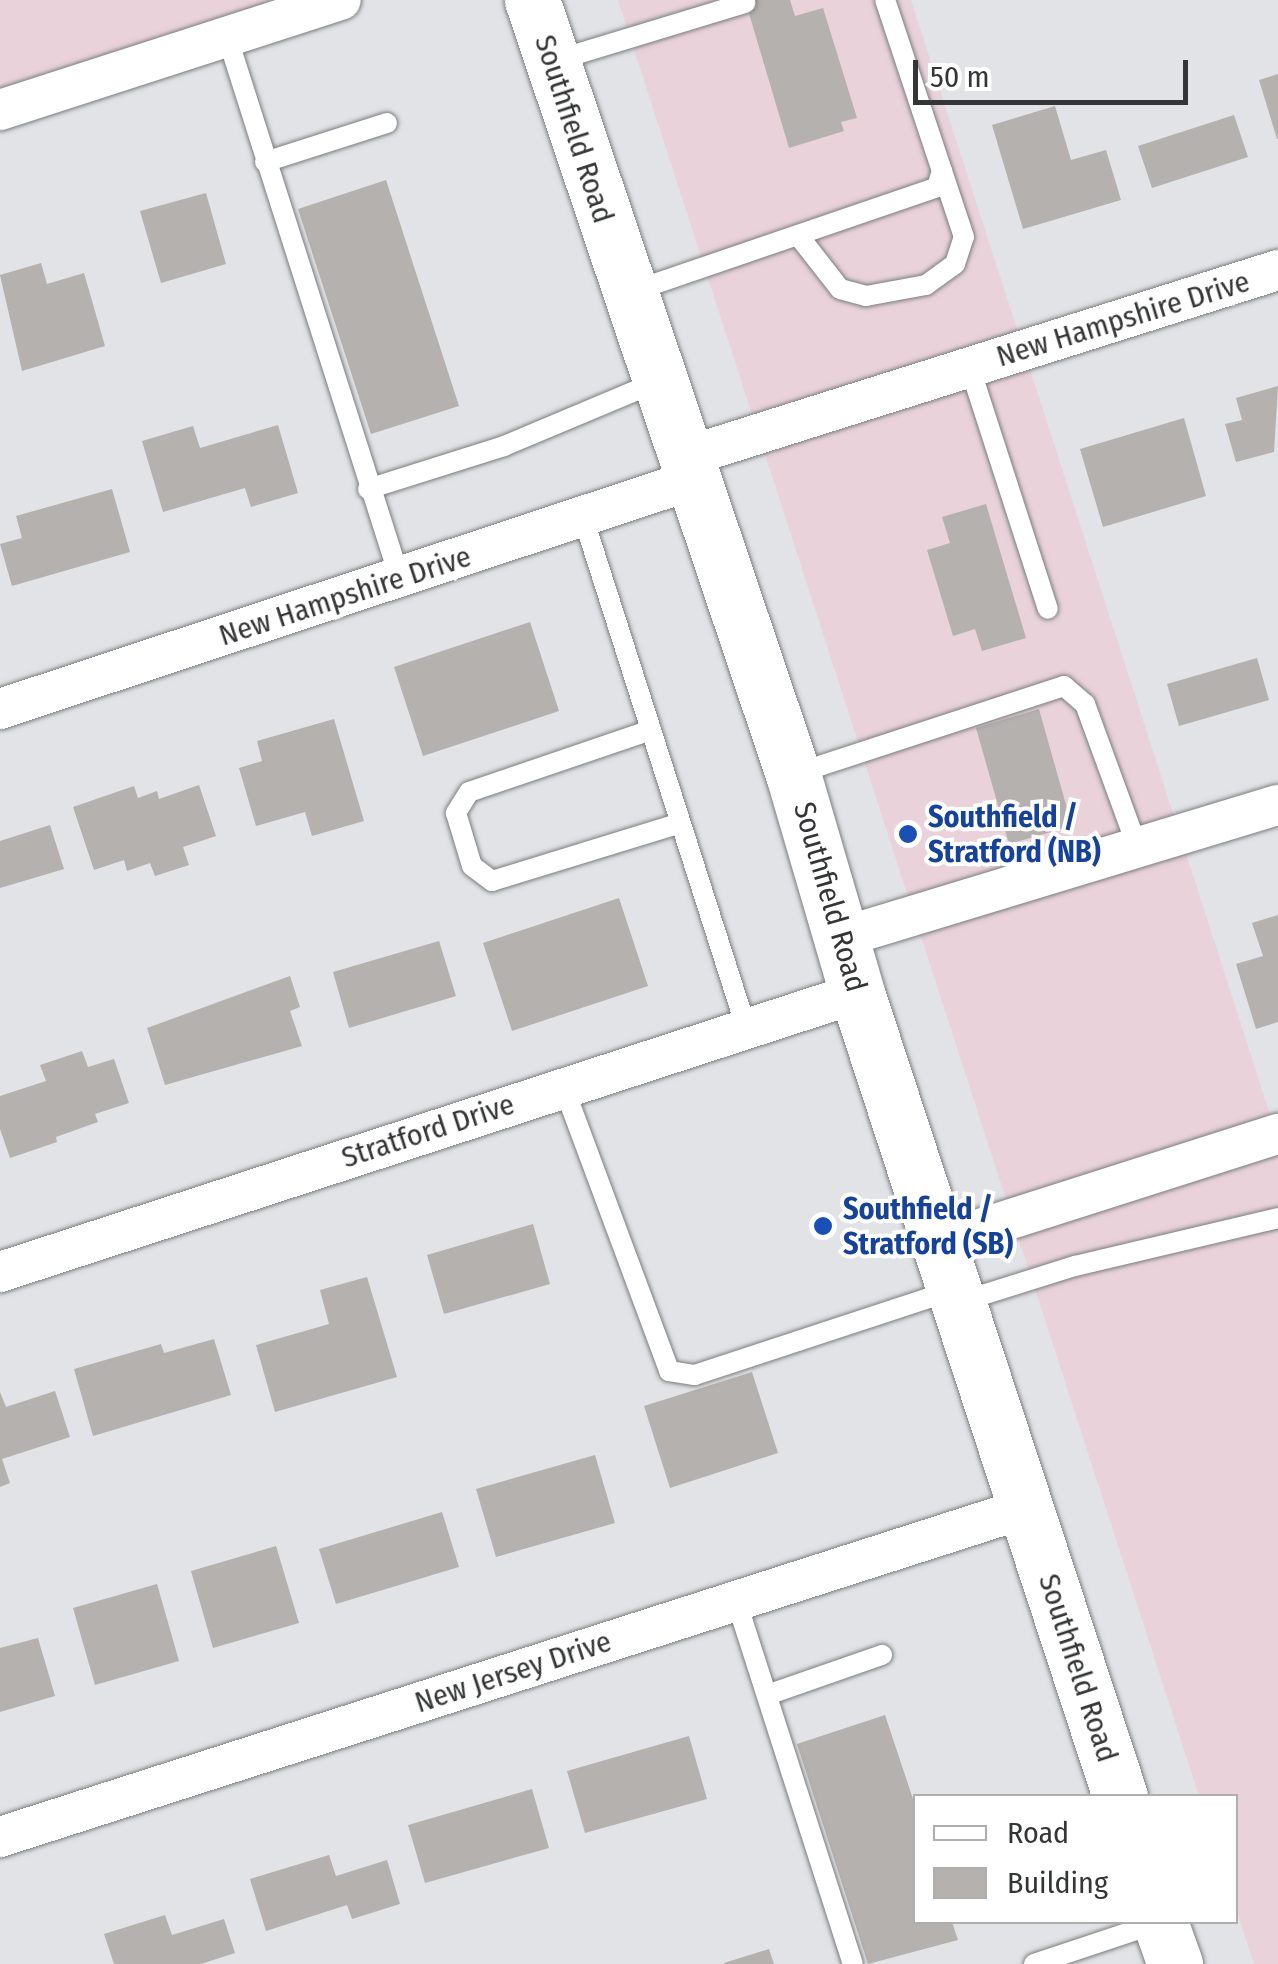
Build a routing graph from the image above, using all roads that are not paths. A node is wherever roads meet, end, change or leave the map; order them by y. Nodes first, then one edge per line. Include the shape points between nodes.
1 (342, 0) edge
2 (532, 0) edge
3 (886, 0) edge
4 (744, 3) dead end
5 (226, 36) junction
6 (552, 62) junction
7 (0, 110) edge
8 (387, 124) dead end
9 (264, 162) junction
10 (942, 171) junction
11 (802, 239) junction
12 (1278, 270) edge
13 (627, 293) junction
14 (970, 368) junction
15 (657, 382) junction
16 (686, 470) junction
17 (368, 489) junction
18 (583, 517) junction
19 (400, 579) junction
20 (1048, 609) dead end
21 (0, 709) edge
22 (651, 730) junction
23 (793, 774) junction
24 (1278, 805) edge
25 (680, 823) junction
26 (1138, 849) junction
27 (846, 936) junction
28 (857, 993) junction
29 (746, 1027) junction
30 (564, 1088) junction
31 (1278, 1134) edge
32 (1278, 1218) edge
33 (0, 1272) edge
34 (950, 1278) junction
35 (1026, 1508) junction
36 (736, 1600) junction
37 (882, 1655) dead end
38 (767, 1695) junction
39 (1119, 1794) edge
40 (0, 1838) edge
41 (1154, 1924) edge
42 (1161, 1924) edge
43 (853, 1964) edge
44 (1034, 1964) edge
45 (1175, 1964) edge

1 - 5 street
2 - 6 main road, Southfield Road
3 - 10 lane
4 - 6 lane
5 - 7 street
5 - 9 lane
6 - 13 main road, Southfield Road
8 - 9 lane
9 - 17 lane
10 - 11 lane via 937,187 920,197
10 - 11 lane via 964,237 955,264 926,285 866,296 840,290
11 - 13 lane
12 - 14 street, New Hampshire Drive
13 - 15 main road, Southfield Road
14 - 16 street, New Hampshire Drive
14 - 20 lane
15 - 16 main road, Southfield Road
15 - 17 lane via 504,446
16 - 18 street, New Hampshire Drive
16 - 23 main road, Southfield Road
17 - 19 lane
18 - 19 street, New Hampshire Drive
18 - 22 lane
19 - 21 street, New Hampshire Drive
22 - 25 lane
22 - 25 lane via 469,792 456,813 472,866 492,881
23 - 26 lane via 1064,686 1085,704
23 - 27 main road, Southfield Road
24 - 26 street
25 - 29 lane
26 - 27 street
27 - 28 main road, Southfield Road
28 - 29 street, Stratford Drive
28 - 34 main road, Southfield Road
29 - 30 street, Stratford Drive
30 - 33 street, Stratford Drive
30 - 34 lane via 669,1371 695,1374
31 - 34 street
32 - 34 lane via 1075,1266
34 - 35 main road, Southfield Road
35 - 36 street, New Jersey Drive
35 - 39 main road, Southfield Road
36 - 38 lane
36 - 40 street, New Jersey Drive
37 - 38 lane
38 - 43 lane
41 - 44 lane
42 - 45 main road

